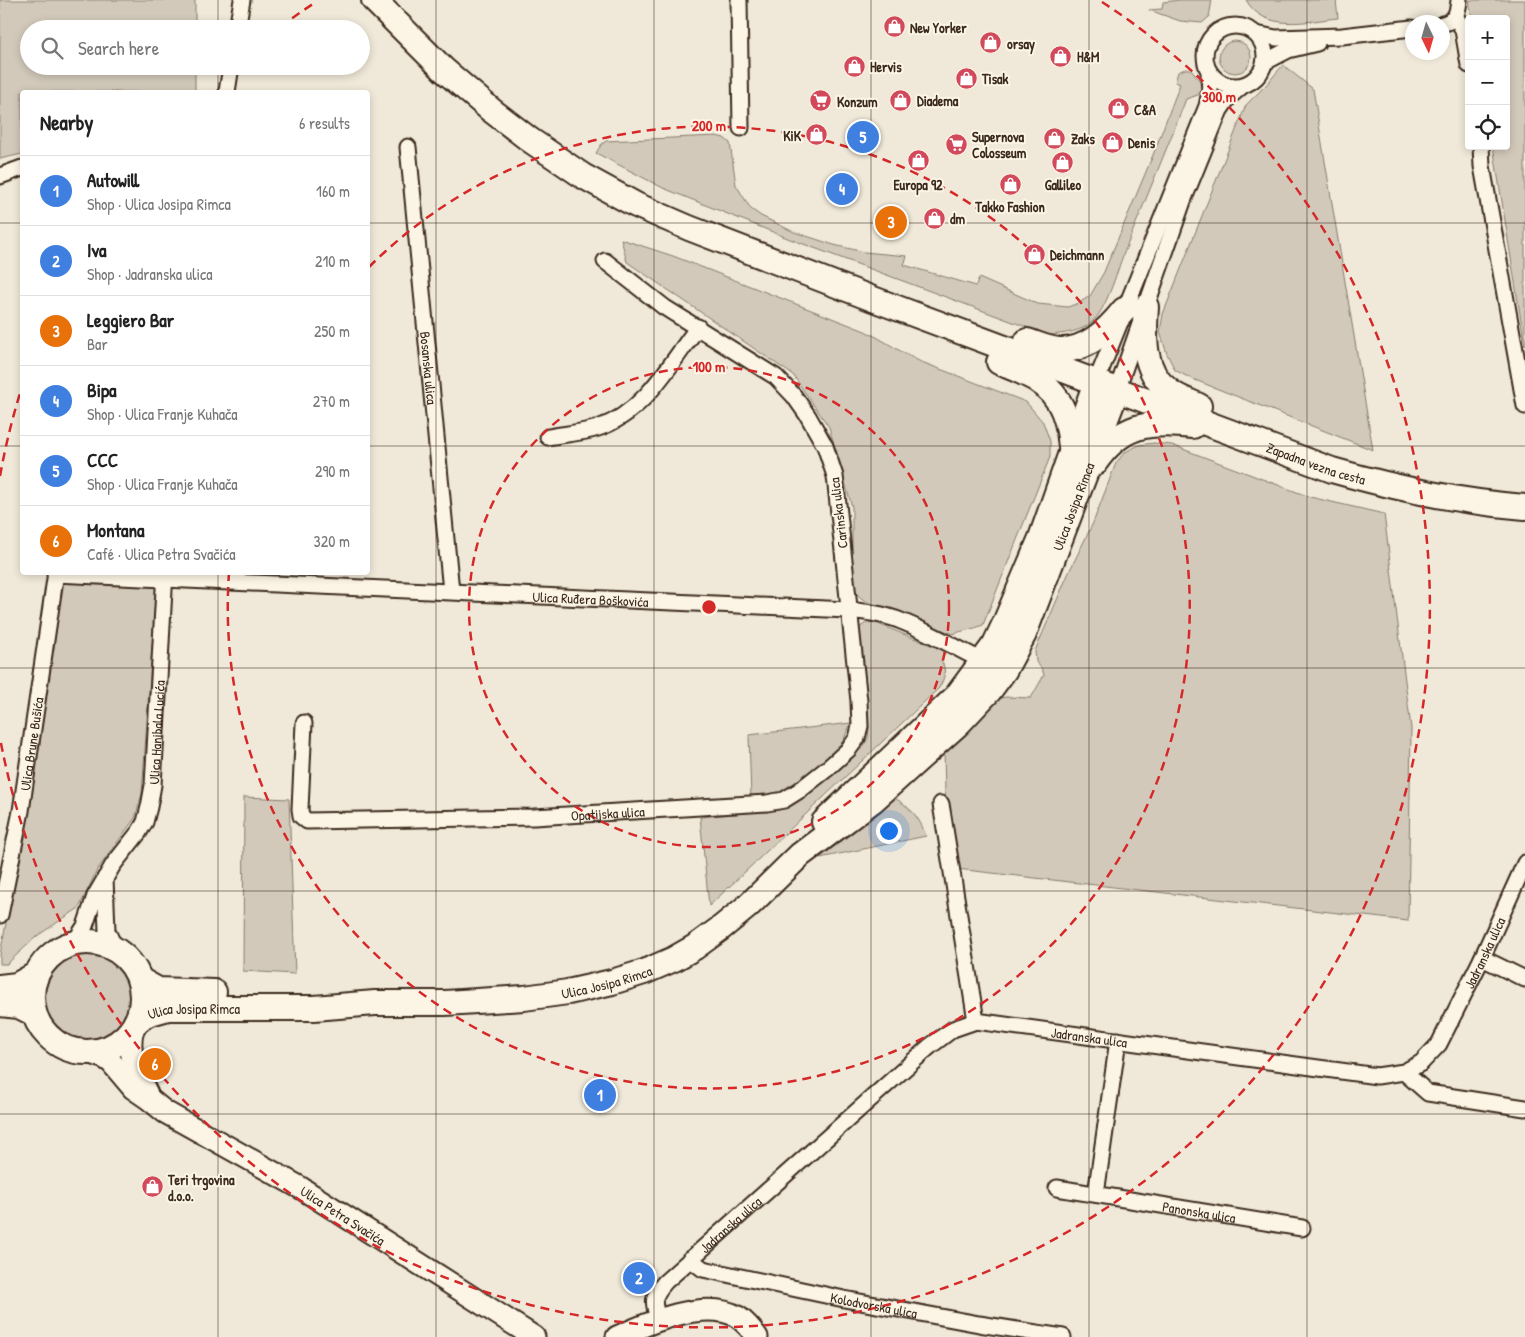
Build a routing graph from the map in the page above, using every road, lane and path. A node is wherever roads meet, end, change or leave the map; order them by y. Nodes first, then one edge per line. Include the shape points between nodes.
1 (242, 0) edge
2 (374, 0) edge
3 (739, 0) edge
4 (1459, 0) edge
5 (239, 20) edge
6 (1450, 20) edge
7 (1450, 22) edge
8 (1405, 29) edge
9 (1256, 34) junction
10 (1342, 36) junction
11 (1468, 60) edge
12 (1265, 62) junction
13 (1209, 74) junction
14 (230, 75) edge
15 (1242, 86) junction
16 (227, 90) edge
17 (741, 128) dead end
18 (408, 147) dead end
19 (1481, 150) edge
20 (20, 169) edge
21 (0, 176) edge
22 (605, 261) dead end
23 (1135, 308) junction
24 (698, 327) junction
25 (962, 333) junction
26 (986, 341) junction
27 (1106, 386) junction
28 (1525, 406) edge
29 (1224, 430) junction
30 (548, 437) dead end
31 (1071, 448) junction
32 (1279, 450) junction
33 (1082, 482) junction
34 (1525, 507) edge
35 (56, 575) edge
36 (165, 575) edge
37 (451, 591) junction
38 (848, 610) junction
39 (993, 666) junction
40 (304, 723) dead end
41 (941, 804) dead end
42 (1525, 863) edge
43 (105, 878) junction
44 (0, 915) edge
45 (74, 943) junction
46 (116, 950) junction
47 (1482, 958) junction
48 (35, 975) junction
49 (1525, 979) edge
50 (140, 980) junction
51 (0, 987) edge
52 (375, 1003) junction
53 (0, 1004) edge
54 (33, 1013) junction
55 (976, 1021) junction
56 (134, 1026) junction
57 (1118, 1040) junction
58 (92, 1052) junction
59 (1404, 1072) junction
60 (150, 1099) junction
61 (1525, 1108) edge
62 (1057, 1188) dead end
63 (1096, 1194) junction
64 (1302, 1228) dead end
65 (690, 1258) junction
66 (659, 1320) junction
67 (534, 1337) edge
68 (617, 1337) edge
69 (757, 1337) edge
70 (1063, 1337) edge

1 - 5 street
2 - 25 main road, Zapadna vezna cesta via 444,70 491,110 583,176 636,205 689,228
3 - 17 street
4 - 6 street via 1458,10
7 - 11 street via 1463,30
8 - 10 street, Ulica Josipa Rimca
9 - 10 street, Ulica Josipa Rimca via 1276,38
9 - 12 street via 1264,47
9 - 13 street, Ulica Josipa Rimca via 1236,26 1213,34 1204,57
10 - 12 street, Ulica Josipa Rimca via 1288,50
12 - 15 street, Ulica Josipa Rimca via 1257,78
13 - 15 street via 1224,85
13 - 23 street, Ulica Josipa Rimca via 1207,106
14 - 16 street
15 - 23 street, Ulica Josipa Rimca via 1220,110
18 - 37 street, Bosanska ulica
19 - 28 street
20 - 21 street
22 - 24 street, Carinska ulica via 664,307
23 - 26 main road via 1098,337 1072,349 1054,350 1010,337
23 - 27 street, Ulica Josipa Rimca
23 - 27 street, Ulica Josipa Rimca
23 - 32 main road via 1149,363 1167,390 1246,428
24 - 30 street via 634,408 598,428
24 - 38 street, Carinska ulica via 776,376 794,396 825,446 836,484
25 - 26 main road, Zapadna vezna cesta
25 - 31 main road via 980,350 1002,364 1026,373 1051,391 1066,416
26 - 27 main road, Zapadna vezna cesta
27 - 29 main road, Zapadna vezna cesta
27 - 31 main road, Ulica Josipa Rimca
27 - 33 main road, Ulica Josipa Rimca
29 - 32 main road, Zapadna vezna cesta
29 - 33 main road via 1175,424 1139,427 1107,445
31 - 39 main road, Ulica Josipa Rimca
32 - 34 main road, Zapadna vezna cesta via 1332,470 1406,489
33 - 39 main road, Ulica Josipa Rimca via 1024,634
35 - 44 street, Ulica Brune Bušića via 21,811
36 - 37 street, Ulica Ruđera Boškovića
36 - 43 street, Ulica Hanibala Lucića via 150,807 139,832
37 - 38 street, Ulica Ruđera Boškovića
38 - 39 street, Ulica Ruđera Boškovića via 900,620
38 - 40 street, Opatijska ulica via 860,726 857,738 849,750 784,800 534,817 307,821 301,816 300,809
39 - 52 main road, Ulica Josipa Rimca via 832,814 800,856 748,906 674,959 612,982 568,992 445,1003
41 - 55 street
42 - 47 street, Jadranska ulica
43 - 45 street, Ulica Hanibala Lucića via 85,926
43 - 46 street via 107,931
45 - 46 main road via 102,944
45 - 48 main road via 44,961
46 - 50 main road via 134,968
47 - 49 street
47 - 59 street, Jadranska ulica via 1439,1044 1421,1063
48 - 51 main road via 17,984
48 - 54 main road via 31,988
50 - 52 main road, Ulica Josipa Rimca via 158,990 168,991 309,994
50 - 56 main road via 141,1009
52 - 56 main road, Ulica Josipa Rimca via 314,1008 168,1008 147,1014
53 - 54 main road via 19,1006
54 - 58 main road via 41,1029 55,1043 80,1053
55 - 57 street, Jadranska ulica
55 - 65 street, Jadranska ulica via 953,1029 929,1048
56 - 58 main road via 121,1041 108,1049
56 - 60 main road, Ulica Petra Svačića via 130,1037 131,1053 138,1077
57 - 59 street, Jadranska ulica via 1377,1076
57 - 63 street
58 - 60 main road, Ulica Petra Svačića via 112,1062 133,1088
59 - 61 street via 1428,1093
60 - 67 main road, Ulica Petra Svačića via 181,1122 325,1202
62 - 63 street, Panonska ulica
63 - 64 street, Panonska ulica
65 - 66 street, Jadranska ulica via 657,1292 654,1307
65 - 70 street, Kolodvorska ulica via 703,1269 844,1299
66 - 68 main road
66 - 69 main road via 690,1312 724,1312 738,1317

